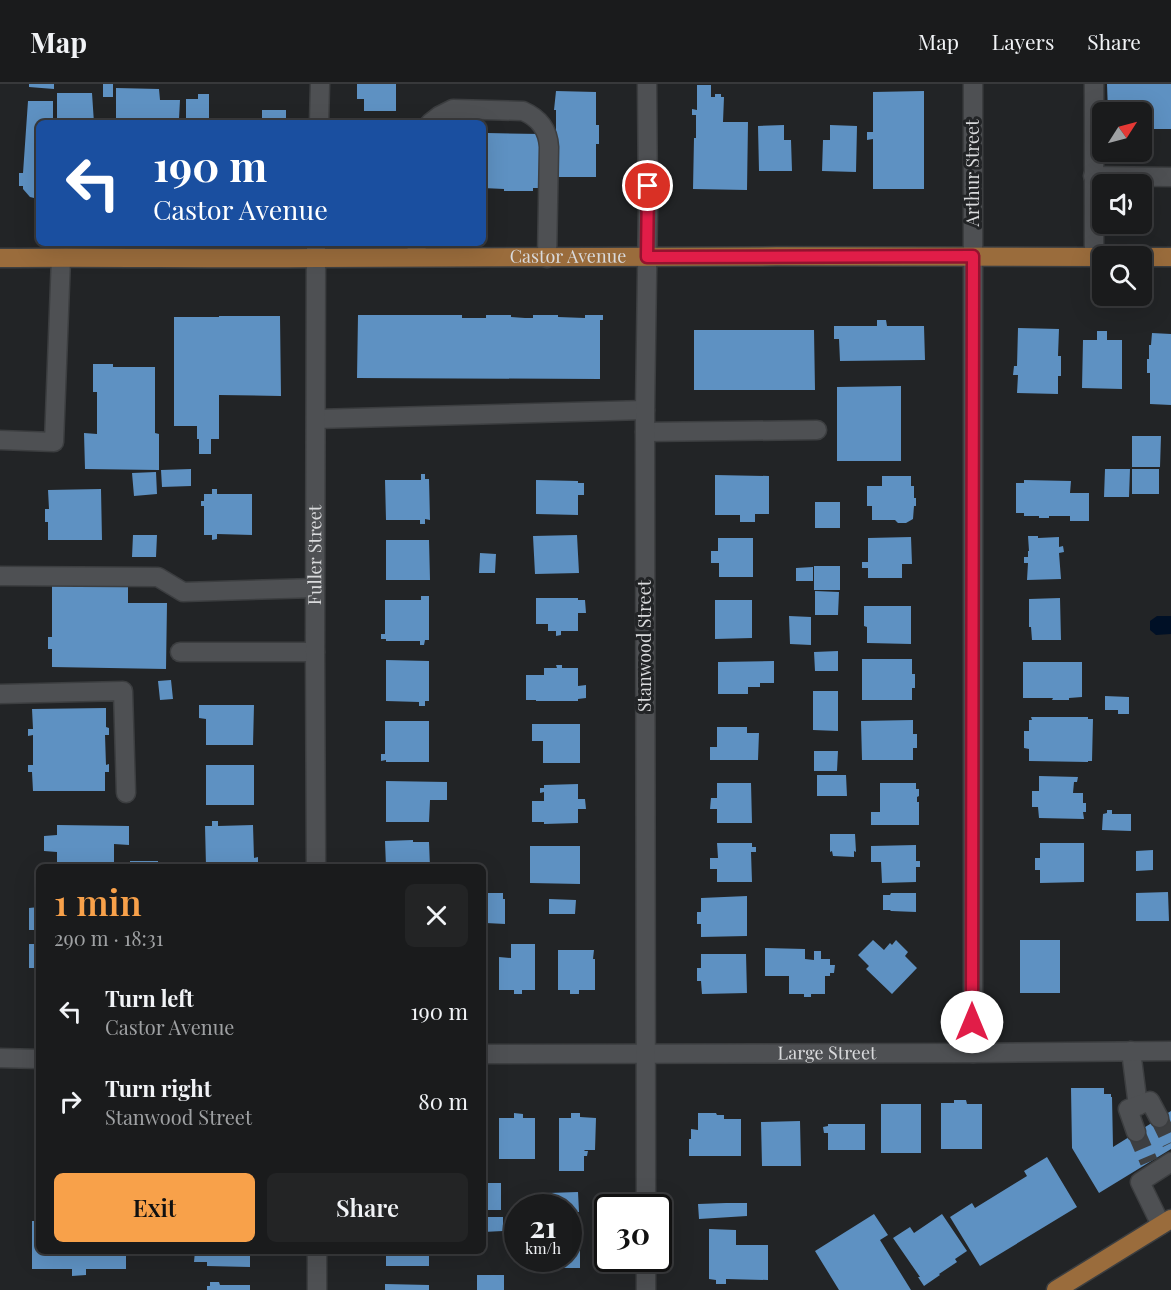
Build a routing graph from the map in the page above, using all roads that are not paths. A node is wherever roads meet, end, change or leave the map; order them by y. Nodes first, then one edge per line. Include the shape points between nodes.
1 (320, 84) edge
2 (647, 84) edge
3 (973, 84) edge
4 (1094, 84) edge
5 (319, 120) edge
6 (434, 120) edge
7 (1094, 174) edge
8 (1152, 177) edge
9 (1171, 177) edge
10 (416, 250) edge
11 (316, 251) edge
12 (973, 256) junction
13 (647, 257) junction
14 (1092, 257) edge
15 (1152, 257) edge
16 (1171, 257) edge
17 (0, 258) edge
18 (61, 258) junction
19 (547, 258) junction
20 (645, 410) junction
21 (316, 418) junction
22 (817, 430) dead end
23 (645, 432) junction
24 (0, 440) edge
25 (0, 576) edge
26 (315, 588) junction
27 (180, 652) dead end
28 (315, 652) junction
29 (0, 694) edge
30 (126, 793) dead end
31 (316, 864) edge
32 (1171, 1050) edge
33 (1131, 1051) junction
34 (646, 1053) junction
35 (973, 1053) junction
36 (486, 1054) edge
37 (0, 1058) edge
38 (36, 1059) edge
39 (1138, 1106) junction
40 (1159, 1118) tunnel mouth
41 (1136, 1132) tunnel mouth
42 (1171, 1162) edge
43 (646, 1194) edge
44 (1166, 1222) edge
45 (317, 1254) edge
46 (646, 1272) edge
47 (317, 1290) edge
48 (646, 1290) edge
49 (1056, 1290) edge

1 - 5 street
2 - 13 street, Stanwood Street
3 - 12 street, Arthur Street
4 - 7 street
6 - 19 street via 453,109 523,111 543,127 549,147
8 - 9 street
10 - 11 main road, Castor Avenue
10 - 19 main road, Castor Avenue
11 - 18 main road, Castor Avenue
11 - 21 street, Fuller Street
12 - 13 main road, Castor Avenue
12 - 14 main road, Castor Avenue
12 - 35 street, Arthur Street
13 - 19 main road, Castor Avenue
13 - 20 street, Stanwood Street
15 - 16 main road
17 - 18 main road, Castor Avenue
18 - 24 street via 54,442
20 - 21 street
20 - 23 street, Stanwood Street
21 - 26 street, Fuller Street
22 - 23 street
23 - 34 street, Stanwood Street
25 - 26 street via 158,577 183,592
26 - 28 street, Fuller Street
27 - 28 street
28 - 31 street, Fuller Street
29 - 30 street via 123,691
32 - 33 street, Large Street
33 - 35 street, Large Street
33 - 39 street
34 - 35 street, Large Street
34 - 36 street, Large Street
34 - 43 street, Stanwood Street
37 - 38 street
39 - 40 street via 1150,1101
39 - 41 street via 1128,1109
42 - 44 street via 1152,1167 1140,1182
44 - 49 main road
45 - 47 street
46 - 48 street

